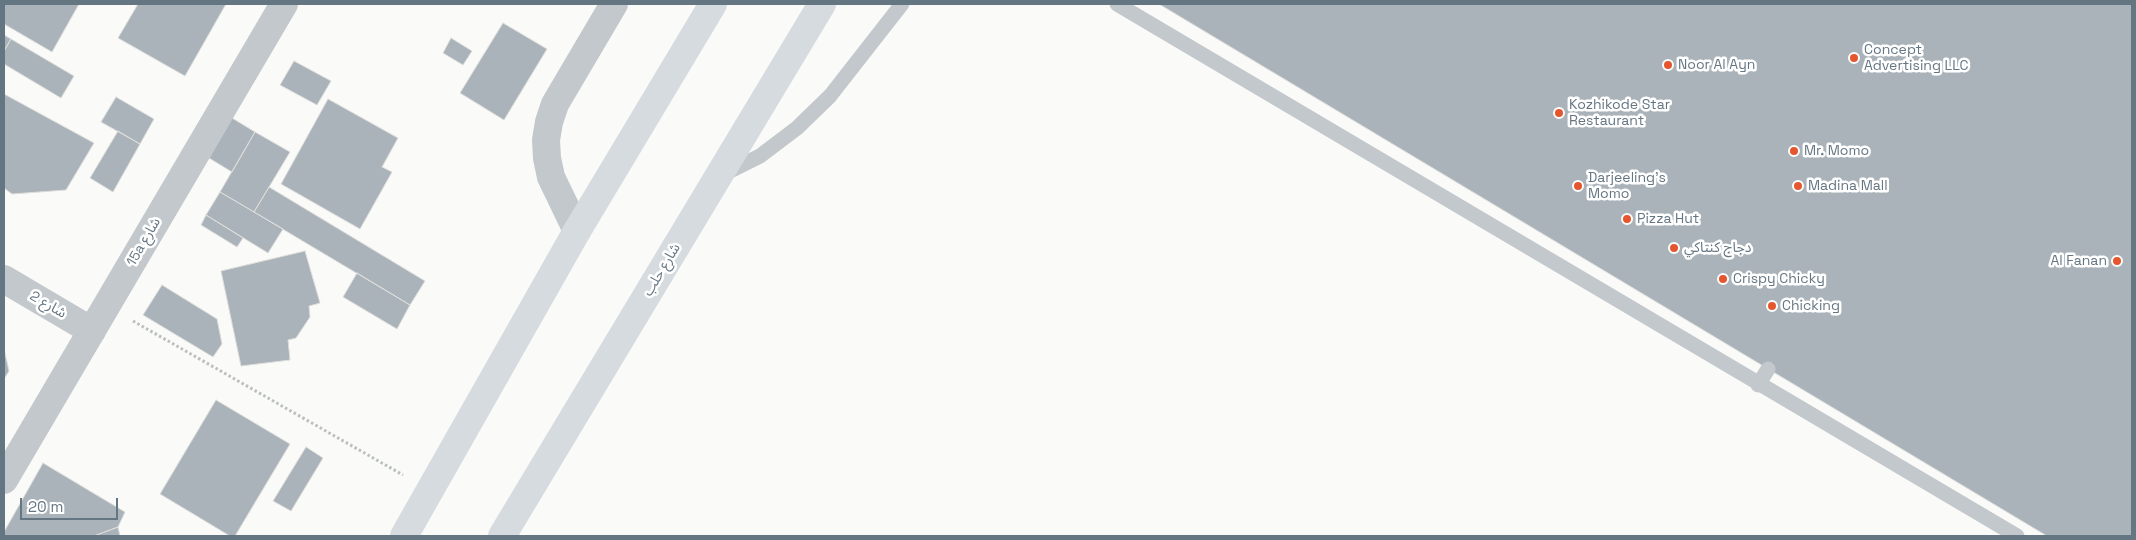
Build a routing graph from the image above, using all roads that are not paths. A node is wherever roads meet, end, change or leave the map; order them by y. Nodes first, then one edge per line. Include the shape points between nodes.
1 (284, 4) edge
2 (614, 4) edge
3 (713, 4) edge
4 (822, 4) edge
5 (902, 4) edge
6 (1117, 4) edge
7 (718, 177) junction
8 (577, 231) junction
9 (4, 279) edge
10 (92, 331) junction
11 (1768, 369) dead end
12 (1758, 385) junction
13 (4, 480) edge
14 (1956, 502) junction
15 (404, 536) edge
16 (502, 536) edge
17 (1998, 536) edge
18 (2017, 536) edge

1 - 10 street, 15a شارع
2 - 8 street via 555,104 546,140 550,177
3 - 8 street
4 - 7 street, شارع حلب
5 - 7 lane via 830,96 797,128 760,156
6 - 12 lane
7 - 16 street, شارع حلب
8 - 15 street
9 - 10 street, شارع 2
10 - 13 street, 15a شارع
11 - 12 lane
12 - 14 lane
14 - 17 lane
14 - 18 lane

